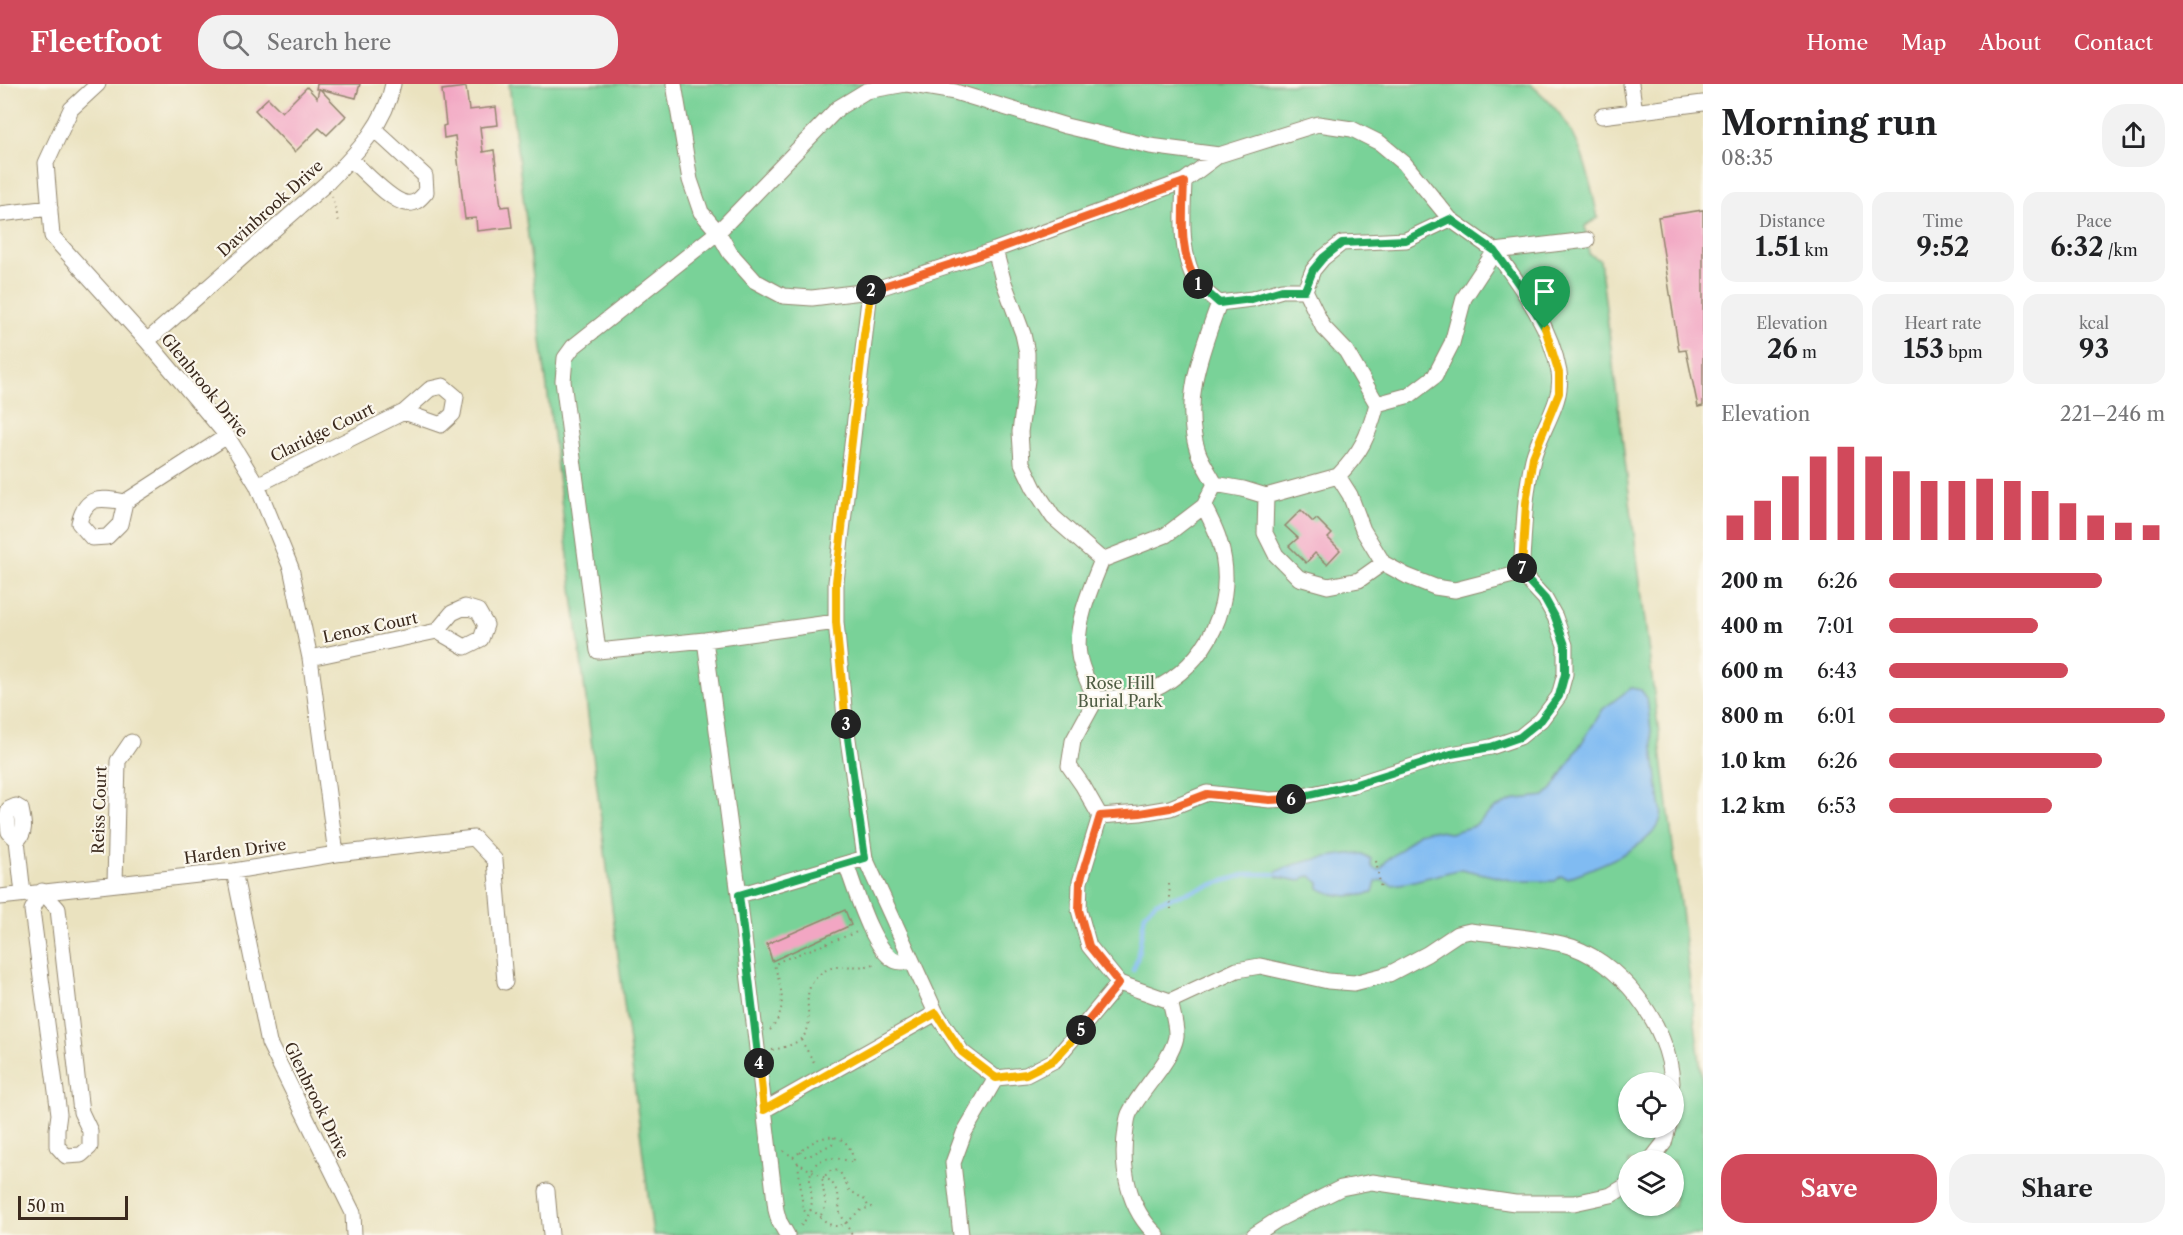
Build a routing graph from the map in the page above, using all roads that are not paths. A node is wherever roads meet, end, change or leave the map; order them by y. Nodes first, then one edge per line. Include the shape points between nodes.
1 (98, 84) edge
2 (393, 84) edge
3 (674, 84) edge
4 (906, 84) edge
5 (1631, 84) edge
6 (1703, 103) edge
7 (1635, 112) junction
8 (1602, 116) dead end
9 (375, 130) junction
10 (1219, 155) junction
11 (350, 159) junction
12 (1184, 182) junction
13 (50, 208) junction
14 (0, 214) edge
15 (1450, 219) junction
16 (718, 232) junction
17 (1587, 240) dead end
18 (995, 250) junction
19 (1495, 251) junction
20 (1305, 290) junction
21 (870, 291) junction
22 (1219, 303) junction
23 (147, 341) junction
24 (1377, 404) junction
25 (404, 412) dead end
26 (227, 436) junction
27 (1338, 476) junction
28 (1215, 484) junction
29 (257, 485) junction
30 (1266, 496) junction
31 (125, 502) dead end
32 (1204, 506) junction
33 (1102, 560) junction
34 (1383, 563) junction
35 (1521, 573) junction
36 (836, 622) junction
37 (437, 631) dead end
38 (705, 640) junction
39 (310, 658) junction
40 (1096, 699) junction
41 (131, 742) dead end
42 (1100, 816) junction
43 (17, 840) dead end
44 (336, 854) junction
45 (865, 858) junction
46 (846, 864) junction
47 (234, 871) junction
48 (115, 884) junction
49 (42, 891) junction
50 (23, 894) junction
51 (739, 895) junction
52 (0, 897) edge
53 (912, 962) junction
54 (506, 982) dead end
55 (1119, 983) junction
56 (1170, 1001) junction
57 (936, 1013) junction
58 (1672, 1072) edge
59 (996, 1078) junction
60 (764, 1110) junction
61 (548, 1191) dead end
62 (1618, 1191) edge
63 (791, 1233) edge
64 (957, 1234) edge
65 (354, 1235) edge
66 (551, 1235) edge
67 (1157, 1235) edge
68 (1254, 1235) edge

1 - 13 street, Glenbrook Drive via 71,109 46,163
2 - 9 street, Davinbrook Drive
3 - 16 street via 690,180 701,212
4 - 10 street via 955,92 1066,126 1150,146
4 - 16 street via 866,91 838,108
5 - 7 street
6 - 7 street
7 - 8 street
9 - 11 street, Davinbrook Drive
9 - 11 street via 425,176 426,192 420,200 407,204 394,198
10 - 12 street
10 - 15 street via 1318,124 1352,129 1380,142 1404,163
11 - 23 street, Davinbrook Drive
12 - 18 street
12 - 22 street via 1182,225 1187,258 1196,282
13 - 14 street
13 - 23 street, Glenbrook Drive via 52,236
15 - 19 street
15 - 20 street via 1406,240 1342,243 1318,264
16 - 21 street via 730,253 755,281 783,296 812,298
16 - 38 street via 573,347 565,358 563,381 598,651
17 - 19 street
18 - 21 street
18 - 33 street via 1027,353 1020,432 1022,464 1053,517
19 - 24 street via 1464,298 1452,343 1435,376 1410,396
19 - 35 street via 1545,328 1559,373 1559,393 1533,457
20 - 22 street via 1282,290
20 - 24 street via 1323,327 1346,351
21 - 36 street via 836,582
22 - 28 street via 1199,358 1192,425 1198,453
23 - 26 street, Glenbrook Drive
24 - 27 street via 1367,438 1354,460
25 - 29 street, Claridge Court
26 - 29 street, Glenbrook Drive
26 - 31 street
27 - 30 street
27 - 34 street
28 - 30 street
28 - 32 street
29 - 39 street, Glenbrook Drive via 291,568
30 - 34 street via 1265,533 1276,555 1299,578 1328,586 1359,580
32 - 33 street via 1166,535
32 - 40 street via 1224,561 1225,589 1212,635 1195,660 1172,679 1131,696
33 - 40 street via 1078,638 1079,657
34 - 35 street via 1435,587 1455,590
35 - 42 street via 1545,599 1555,617 1565,645 1565,674 1559,696 1541,720 1520,737 1290,799 1207,794 1170,808
36 - 38 street
36 - 45 street
37 - 39 street, Lenox Court
38 - 51 street
39 - 44 street, Glenbrook Drive
40 - 42 street via 1073,741 1069,766
41 - 48 street, Reiss Court via 118,760
42 - 55 street via 1080,882 1079,910 1089,946
43 - 50 street
44 - 47 street, Harden Drive
44 - 54 street, Harden Drive via 474,838 495,860
45 - 46 street
45 - 53 street
46 - 51 street
46 - 53 street via 869,927 887,955 896,962
47 - 48 street, Harden Drive
47 - 65 street, Glenbrook Drive via 269,1043 353,1213
48 - 49 street, Harden Drive
49 - 49 street via 32,910 59,1114 57,1146 66,1156 81,1155 90,1147 90,1131 81,1112 58,909
49 - 50 street, Harden Drive
50 - 52 street, Harden Drive
51 - 60 street
53 - 57 street
55 - 56 street
55 - 59 street via 1054,1060 1026,1074
56 - 58 street via 1237,970 1260,966 1354,983 1389,974 1457,934 1470,931 1562,944 1606,964 1648,1010
56 - 67 street via 1176,1036 1168,1057 1129,1114 1123,1150 1129,1191 1146,1225
57 - 59 street via 962,1052
57 - 60 street
59 - 64 street via 964,1133 953,1163
60 - 63 street via 776,1210 779,1221
61 - 66 street
62 - 68 street via 1574,1203 1515,1203 1372,1182 1341,1188

